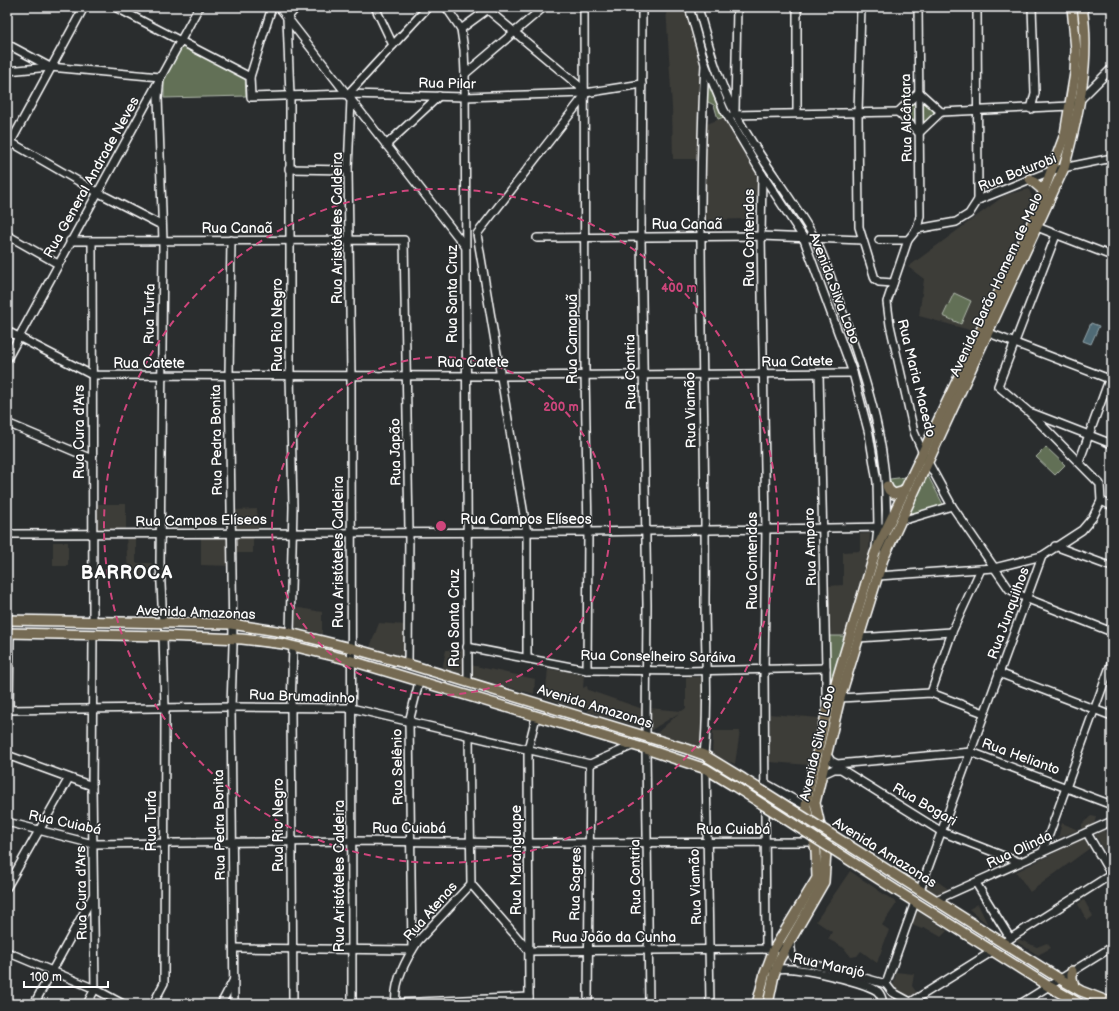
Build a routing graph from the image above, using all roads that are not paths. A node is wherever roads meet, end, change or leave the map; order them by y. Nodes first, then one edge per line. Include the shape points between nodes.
1 (84, 7) edge
2 (115, 7) edge
3 (199, 7) edge
4 (272, 7) edge
5 (279, 7) edge
6 (297, 7) edge
7 (375, 7) edge
8 (428, 7) edge
9 (446, 7) edge
10 (544, 7) edge
11 (584, 7) edge
12 (642, 7) edge
13 (689, 7) edge
14 (698, 7) edge
15 (737, 7) edge
16 (797, 7) edge
17 (861, 7) edge
18 (918, 7) edge
19 (976, 7) edge
20 (1032, 7) edge
21 (1072, 7) edge
22 (1082, 7) edge
23 (490, 8) edge
24 (287, 18) junction
25 (461, 29) junction
26 (515, 31) junction
27 (180, 42) junction
28 (7, 44) edge
29 (393, 45) junction
30 (705, 64) junction
31 (50, 67) junction
32 (1112, 68) edge
33 (7, 71) edge
34 (465, 74) junction
35 (160, 77) junction
36 (250, 77) junction
37 (642, 84) junction
38 (919, 92) junction
39 (585, 93) junction
40 (290, 96) junction
41 (439, 96) junction
42 (350, 97) junction
43 (465, 97) junction
44 (1080, 100) junction
45 (1071, 106) junction
46 (1031, 109) junction
47 (977, 111) junction
48 (898, 112) junction
49 (941, 112) junction
50 (797, 113) junction
51 (858, 113) junction
52 (732, 116) junction
53 (919, 133) junction
54 (9, 141) edge
55 (386, 145) junction
56 (7, 149) edge
57 (1112, 158) edge
58 (1064, 168) junction
59 (288, 169) junction
60 (348, 170) junction
61 (1053, 170) junction
62 (762, 174) junction
63 (1030, 179) junction
64 (97, 192) junction
65 (1044, 192) junction
66 (978, 200) junction
67 (161, 225) junction
68 (1037, 227) junction
69 (917, 229) junction
70 (7, 235) edge
71 (1056, 235) junction
72 (761, 236) junction
73 (701, 237) junction
74 (803, 237) junction
75 (814, 237) junction
76 (537, 238) dead end
77 (585, 238) junction
78 (641, 238) junction
79 (231, 240) junction
80 (290, 240) junction
81 (349, 240) junction
82 (404, 240) joint
83 (862, 240) junction
84 (880, 240) dead end
85 (908, 240) junction
86 (70, 241) junction
87 (163, 241) junction
88 (92, 242) junction
89 (466, 246) junction
90 (1112, 256) edge
91 (58, 264) junction
92 (893, 283) junction
93 (7, 331) edge
94 (989, 332) junction
95 (19, 338) junction
96 (1015, 344) junction
97 (7, 359) edge
98 (853, 373) junction
99 (643, 374) junction
100 (702, 374) junction
101 (763, 374) junction
102 (819, 374) junction
103 (92, 375) junction
104 (229, 375) junction
105 (290, 375) junction
106 (351, 375) junction
107 (407, 375) junction
108 (585, 375) junction
109 (162, 376) junction
110 (466, 376) junction
111 (502, 376) junction
112 (1111, 377) edge
113 (1029, 412) junction
114 (7, 423) edge
115 (1089, 435) junction
116 (1112, 444) edge
117 (923, 452) junction
118 (92, 459) junction
119 (1079, 462) junction
120 (928, 464) junction
121 (887, 486) junction
122 (905, 492) junction
123 (1101, 501) junction
124 (899, 503) junction
125 (952, 506) junction
126 (1112, 506) edge
127 (902, 519) junction
128 (822, 527) junction
129 (883, 527) junction
130 (766, 528) junction
131 (645, 531) junction
132 (706, 531) junction
133 (292, 532) junction
134 (350, 532) junction
135 (409, 532) junction
136 (467, 532) junction
137 (588, 532) junction
138 (232, 533) junction
139 (527, 533) junction
140 (7, 534) edge
141 (92, 534) junction
142 (162, 534) junction
143 (1055, 546) junction
144 (1042, 556) junction
145 (883, 559) junction
146 (1112, 567) edge
147 (994, 568) junction
148 (981, 569) junction
149 (878, 576) junction
150 (1028, 599) junction
151 (7, 620) edge
152 (93, 622) junction
153 (163, 624) junction
154 (231, 624) junction
155 (952, 632) junction
156 (1112, 632) edge
157 (8, 633) edge
158 (290, 633) junction
159 (93, 635) junction
160 (163, 636) junction
161 (858, 638) junction
162 (233, 642) junction
163 (293, 646) junction
164 (467, 647) junction
165 (352, 648) junction
166 (527, 658) junction
167 (352, 661) junction
168 (1112, 661) edge
169 (408, 664) junction
170 (826, 668) junction
171 (587, 670) junction
172 (764, 670) junction
173 (645, 671) junction
174 (705, 671) junction
175 (999, 673) junction
176 (419, 682) junction
177 (468, 682) junction
178 (931, 693) junction
179 (837, 695) junction
180 (231, 707) junction
181 (165, 708) junction
182 (291, 708) junction
183 (351, 708) junction
184 (1093, 708) junction
185 (93, 710) junction
186 (8, 711) edge
187 (984, 713) junction
188 (1112, 716) edge
189 (536, 717) junction
190 (826, 719) junction
191 (409, 722) junction
192 (468, 736) junction
193 (646, 736) junction
194 (634, 745) junction
195 (528, 749) junction
196 (646, 749) junction
197 (971, 752) junction
198 (826, 753) junction
199 (7, 755) edge
200 (704, 755) junction
201 (854, 762) junction
202 (590, 764) junction
203 (706, 769) junction
204 (821, 775) junction
205 (849, 775) junction
206 (69, 778) junction
207 (766, 783) junction
208 (92, 786) junction
209 (1066, 787) junction
210 (1112, 805) edge
211 (806, 806) junction
212 (1112, 820) edge
213 (7, 822) edge
214 (39, 831) junction
215 (942, 832) junction
216 (1087, 832) junction
217 (232, 841) junction
218 (353, 841) junction
219 (412, 841) junction
220 (469, 841) junction
221 (292, 842) junction
222 (647, 842) junction
223 (706, 842) junction
224 (765, 842) junction
225 (814, 842) junction
226 (164, 843) junction
227 (529, 843) junction
228 (589, 843) junction
229 (93, 844) junction
230 (1044, 851) junction
231 (1019, 862) junction
232 (1112, 875) edge
233 (976, 883) junction
234 (471, 884) junction
235 (7, 888) edge
236 (920, 890) junction
237 (93, 896) junction
238 (936, 900) junction
239 (915, 902) junction
240 (1007, 940) junction
241 (789, 942) junction
242 (1112, 947) edge
243 (234, 948) junction
244 (587, 949) junction
245 (709, 949) junction
246 (770, 949) junction
247 (292, 950) junction
248 (352, 950) junction
249 (412, 950) junction
250 (649, 950) junction
251 (529, 951) junction
252 (7, 952) edge
253 (994, 952) junction
254 (813, 964) junction
255 (775, 969) junction
256 (51, 971) junction
257 (1072, 971) junction
258 (764, 973) junction
259 (840, 978) junction
260 (1060, 978) junction
261 (234, 979) junction
262 (886, 984) junction
263 (1048, 986) junction
264 (1074, 986) junction
265 (95, 989) junction
266 (293, 992) junction
267 (892, 992) junction
268 (529, 1001) edge
269 (882, 1002) edge
270 (912, 1003) edge
271 (1076, 1003) edge
272 (1112, 1003) edge
273 (34, 1004) edge
274 (87, 1004) edge
275 (123, 1004) edge
276 (153, 1004) edge
277 (221, 1004) edge
278 (234, 1004) edge
279 (293, 1004) edge
280 (298, 1004) edge
281 (352, 1004) edge
282 (396, 1004) edge
283 (588, 1004) edge
284 (649, 1004) edge
285 (710, 1004) edge
286 (758, 1004) edge
287 (768, 1004) edge
288 (1020, 1004) edge

1 - 31 street
2 - 27 street
3 - 27 street, Rua General Andrade Neves
4 - 36 street
5 - 24 street
6 - 24 street
7 - 29 street
8 - 29 street
9 - 25 street, Rua Santa Cruz
10 - 26 street
11 - 39 street, Rua Camapuã
12 - 37 street, Rua Contria
13 - 30 street, Avenida Silva Lobo
14 - 52 street, Avenida Silva Lobo
15 - 52 street
16 - 50 street
17 - 51 street
18 - 38 street, Rua Alcântara
19 - 47 street
20 - 46 street via 1035,93
21 - 45 main road, Avenida Barão Homem de Melo via 1076,50
22 - 44 main road, Avenida Barão Homem de Melo via 1084,48
23 - 25 street
23 - 26 street
24 - 40 street, Rua Rio Negro
24 - 42 street
25 - 34 street, Rua Santa Cruz
26 - 34 street
26 - 39 street
27 - 35 street, Rua General Andrade Neves
27 - 36 street
28 - 31 street
29 - 42 street
30 - 52 street, Avenida Silva Lobo
30 - 73 street, Rua Viamão
31 - 33 street
31 - 35 street
31 - 54 street
32 - 44 street
34 - 43 street, Rua Santa Cruz
35 - 64 street, Rua General Andrade Neves
35 - 67 street, Rua Turfa via 158,100
36 - 40 street, Rua Pilar via 251,97
37 - 39 street, Rua Pilar
37 - 78 street, Rua Contria
38 - 48 street
38 - 49 street
38 - 53 street, Rua Alcântara
39 - 43 street, Rua Pilar
39 - 77 street, Rua Camapuã
39 - 111 street via 477,234
40 - 42 street, Rua Pilar
40 - 59 street, Rua Rio Negro
41 - 42 street, Rua Pilar
41 - 43 street, Rua Pilar
41 - 55 street
42 - 55 street
42 - 60 street, Rua Aristóteles Caldeira
43 - 89 street, Rua Santa Cruz
44 - 45 street
44 - 58 main road, Avenida Barão Homem de Melo
45 - 46 street
45 - 61 main road, Avenida Barão Homem de Melo
46 - 47 street
47 - 49 street
47 - 66 street
48 - 51 street
48 - 53 street
49 - 53 street
50 - 51 street
50 - 52 street
51 - 83 street via 859,227
52 - 62 street, Avenida Silva Lobo
52 - 75 street, Avenida Silva Lobo
53 - 69 street, Rua Alcântara via 920,216
54 - 56 street
54 - 64 street
55 - 89 street
57 - 58 street, Rua Boturobi
58 - 61 street, Rua Boturobi
58 - 68 main road, Avenida Barão Homem de Melo
59 - 60 street
59 - 80 street, Rua Rio Negro
60 - 81 street, Rua Aristóteles Caldeira
61 - 63 street, Rua Boturobi
61 - 65 main road, Avenida Barão Homem de Melo
62 - 72 street, Rua Contendas
62 - 74 street, Avenida Silva Lobo
63 - 65 main road
63 - 66 street, Rua Boturobi
64 - 67 street
64 - 86 street, Rua General Andrade Neves
65 - 117 main road, Avenida Barão Homem de Melo via 989,316
66 - 69 street, Rua Boturobi via 969,214 956,222
67 - 87 street, Rua Turfa
68 - 71 street
68 - 94 main road, Avenida Barão Homem de Melo
69 - 85 street, Rua Maria Macedo
70 - 91 street
71 - 90 street
71 - 96 street
72 - 73 street, Rua Canaã
72 - 74 street, Rua Canaã
72 - 101 street, Rua Contendas
73 - 78 street, Rua Canaã
73 - 100 street, Rua Viamão
74 - 75 street, Rua Canaã
74 - 98 street, Avenida Silva Lobo
75 - 83 street, Rua Canaã
75 - 121 street, Avenida Silva Lobo via 864,373 880,432
76 - 77 street, Rua Canaã
77 - 78 street, Rua Canaã
77 - 108 street, Rua Camapuã
78 - 99 street, Rua Contria
79 - 80 street, Rua Canaã
79 - 87 street, Rua Canaã
79 - 104 street, Rua Pedra Bonita
80 - 81 street, Rua Canaã
80 - 105 street, Rua Rio Negro
81 - 82 street, Rua Canaã
81 - 106 street, Rua Aristóteles Caldeira
82 - 107 street, Rua Japão
83 - 92 street via 875,279 883,283
84 - 85 street
85 - 92 street, Rua Maria Macedo
86 - 88 street, Rua Canaã
86 - 91 street, Rua General Andrade Neves
87 - 88 street, Rua Canaã
87 - 109 street, Rua Turfa
88 - 103 street, Rua Cura d'Ars
89 - 110 street, Rua Santa Cruz
91 - 95 street, Rua General Andrade Neves
92 - 117 street, Rua Maria Macedo via 887,302 890,325 914,432
93 - 95 street
94 - 96 street
94 - 120 main road, Avenida Barão Homem de Melo
95 - 97 street, Rua General Andrade Neves
95 - 103 street
96 - 112 street
96 - 113 street via 998,386
98 - 102 street, Rua Catete
98 - 129 street, Avenida Silva Lobo via 871,448
99 - 100 street, Rua Catete
99 - 108 street, Rua Catete
99 - 131 street, Rua Contria
100 - 101 street, Rua Catete
100 - 132 street, Rua Viamão
101 - 102 street, Rua Catete
101 - 130 street, Rua Contendas
102 - 128 street, Rua Amparo
103 - 109 street, Rua Catete
103 - 118 street, Rua Cura d'Ars
104 - 105 street, Rua Catete
104 - 109 street, Rua Catete
104 - 138 street, Rua Pedra Bonita
105 - 106 street, Rua Catete
105 - 133 street, Rua Rio Negro
106 - 107 street, Rua Catete
106 - 134 street, Rua Aristóteles Caldeira
107 - 110 street, Rua Catete
107 - 135 street, Rua Japão
108 - 111 street, Rua Catete
108 - 137 street, Rua Camapuã
109 - 142 street, Rua Turfa
110 - 111 street, Rua Catete
110 - 136 street, Rua Santa Cruz
111 - 139 street
112 - 115 street
113 - 115 street
113 - 119 street
114 - 118 street
115 - 116 street
115 - 119 street
117 - 120 street, Rua Maria Macedo
117 - 122 main road, Avenida Barão Homem de Melo
118 - 141 street, Rua Cura d'Ars
119 - 123 street via 1100,484
120 - 125 street, Rua Maria Macedo
120 - 127 main road, Avenida Barão Homem de Melo
121 - 122 main road via 894,494
121 - 129 street, Avenida Silva Lobo
122 - 124 main road, Avenida Barão Homem de Melo
123 - 126 street
123 - 143 street, Rua Junquilhos via 1093,517 1082,530
124 - 127 main road
124 - 129 main road, Avenida Barão Homem de Melo
125 - 127 street
125 - 147 street, Rua Maria Macedo
127 - 145 main road, Avenida Barão Homem de Melo
128 - 129 street, Rua Campos Elíseos
128 - 130 street, Rua Campos Elíseos
128 - 170 street, Rua Amparo
129 - 145 street, Avenida Silva Lobo
129 - 179 main road, Avenida Silva Lobo
130 - 132 street, Rua Campos Elíseos
130 - 172 street, Rua Contendas
131 - 132 street, Rua Campos Elíseos
131 - 137 street, Rua Campos Elíseos
131 - 173 street, Rua Contria
132 - 174 street, Rua Viamão
133 - 134 street, Rua Campos Elíseos
133 - 138 street, Rua Campos Elíseos
133 - 158 street, Rua Rio Negro
134 - 135 street, Rua Campos Elíseos
134 - 165 street, Rua Aristóteles Caldeira
135 - 136 street, Rua Campos Elíseos
135 - 169 street, Rua Japão
136 - 139 street, Rua Campos Elíseos
136 - 164 street, Rua Santa Cruz
137 - 139 street, Rua Campos Elíseos
137 - 171 street, Rua Camapuã
138 - 142 street, Rua Campos Elíseos
138 - 154 street, Rua Pedra Bonita
139 - 166 street
140 - 141 street, Rua Campos Elíseos
141 - 142 street, Rua Campos Elíseos
141 - 152 street, Rua Cura d'Ars
142 - 153 street, Rua Turfa via 160,564
143 - 144 street, Rua Junquilhos
143 - 146 street
144 - 147 street
144 - 150 street, Rua Junquilhos
145 - 149 main road, Avenida Silva Lobo
147 - 148 street
147 - 150 street, Rua Maria Macedo via 1009,589
148 - 149 street
148 - 155 street
149 - 161 main road, Avenida Silva Lobo
150 - 156 street, Rua Maria Macedo
150 - 175 street, Rua Junquilhos
151 - 152 main road, Avenida Amazonas
152 - 153 main road, Avenida Amazonas
153 - 154 main road, Avenida Amazonas
154 - 158 main road, Avenida Amazonas
154 - 162 street, Rua Pedra Bonita
155 - 161 street
155 - 178 street
157 - 159 main road, Avenida Amazonas
157 - 186 street
158 - 165 main road, Avenida Amazonas
159 - 160 main road, Avenida Amazonas
159 - 185 street, Rua Cura d'Ars
160 - 162 main road, Avenida Amazonas
160 - 181 street, Rua Turfa
161 - 179 main road, Avenida Silva Lobo
162 - 163 main road, Avenida Amazonas
162 - 180 street, Rua Pedra Bonita
163 - 167 main road, Avenida Amazonas
163 - 182 street, Rua Rio Negro
164 - 166 street, Rua Conselheiro Saráiva
164 - 177 street, Rua Santa Cruz
165 - 167 street, Rua Aristóteles Caldeira
165 - 169 main road, Avenida Amazonas
166 - 171 street, Rua Conselheiro Saráiva
167 - 176 main road, Avenida Amazonas
167 - 183 street, Rua Aristóteles Caldeira
168 - 184 street
169 - 177 main road, Avenida Amazonas
170 - 172 street, Rua Conselheiro Saráiva
170 - 190 street, Rua Amparo
171 - 173 street, Rua Conselheiro Saráiva
172 - 174 street, Rua Conselheiro Saráiva
172 - 207 street, Rua Contendas
173 - 174 street, Rua Conselheiro Saráiva
173 - 193 street, Rua Contria
174 - 200 street, Rua Viamão
175 - 184 street
175 - 187 street, Rua Junquilhos
176 - 189 main road, Avenida Amazonas
176 - 191 street, Rua Selênio
177 - 193 main road, Avenida Amazonas
178 - 179 street
178 - 187 street
179 - 190 main road, Avenida Silva Lobo
179 - 198 main road, Avenida Silva Lobo
180 - 181 street, Rua Brumadinho
180 - 182 street, Rua Brumadinho
180 - 217 street, Rua Pedra Bonita
181 - 185 street, Rua Brumadinho
181 - 226 street, Rua Turfa
182 - 183 street, Rua Brumadinho
182 - 221 street, Rua Rio Negro
183 - 191 street, Rua Brumadinho
183 - 218 street, Rua Aristóteles Caldeira
184 - 188 street
184 - 209 street
185 - 186 street, Rua Brumadinho
185 - 208 street, Rua Cura d'Ars
187 - 197 street, Rua Junquilhos
189 - 194 main road, Avenida Amazonas
189 - 195 street, Rua Maranguape
190 - 211 main road, Avenida Silva Lobo
191 - 192 street, Rua Brumadinho
191 - 219 street, Rua Selênio
192 - 195 street, Rua Brumadinho
192 - 220 street, Rua Atenas
193 - 200 main road, Avenida Amazonas
194 - 196 main road, Avenida Amazonas
194 - 202 street
195 - 202 street, Rua Brumadinho
195 - 227 street, Rua Maranguape
196 - 203 main road, Avenida Amazonas
196 - 222 street, Rua Contria
197 - 201 street, Rua Helianto
197 - 209 street, Rua Helianto
197 - 215 street, Rua Junquilhos
198 - 201 street, Rua Helianto via 831,761 837,764
198 - 204 main road, Avenida Silva Lobo
199 - 206 street
200 - 236 main road, Avenida Amazonas, bridge
201 - 205 street
202 - 228 street, Rua Sagres
203 - 223 street, Rua Viamão
203 - 239 main road, Avenida Amazonas, bridge
204 - 205 street, Rua Bogari via 834,769 841,769
204 - 241 main road, Avenida Silva Lobo via 815,803 826,852 826,872 820,891
205 - 215 street, Rua Bogari
206 - 208 street
206 - 214 street
207 - 211 street
207 - 224 street, Rua Contendas
208 - 229 street, Rua Cura d'Ars
209 - 210 street, Rua Helianto
209 - 230 street
211 - 225 main road, Avenida Silva Lobo
212 - 216 street, Rua Olinda
213 - 214 street, Rua Cuiabá
214 - 229 street, Rua Cuiabá
214 - 235 street
215 - 231 street, Rua Bogari
215 - 236 street, Rua Junquilhos
216 - 230 street, Rua Olinda
216 - 232 street
217 - 221 street, Rua Cuiabá
217 - 226 street, Rua Cuiabá
217 - 243 street, Rua Pedra Bonita
218 - 219 street, Rua Cuiabá
218 - 221 street, Rua Cuiabá
218 - 248 street, Rua Aristóteles Caldeira
219 - 220 street, Rua Cuiabá
219 - 249 street, Rua Selênio
220 - 227 street, Rua Cuiabá
220 - 234 street, Rua Atenas
221 - 247 street, Rua Rio Negro
222 - 223 street, Rua Cuiabá
222 - 228 street, Rua Cuiabá
222 - 250 street, Rua Contria
223 - 224 street, Rua Cuiabá
223 - 245 street, Rua Viamão
224 - 225 street, Rua Cuiabá
224 - 246 street, Rua Contendas
225 - 246 main road, Avenida Silva Lobo via 817,878
226 - 229 street, Rua Cuiabá
226 - 276 street, Rua Turfa via 164,983
227 - 228 street, Rua Cuiabá
227 - 251 street, Rua Maranguape
228 - 244 street, Rua Sagres
229 - 237 street, Rua Cura d'Ars
230 - 231 street, Rua Olinda
231 - 233 street, Rua Olinda
232 - 240 street
233 - 238 street, Rua Olinda
233 - 240 street
234 - 249 street, Rua Atenas
234 - 251 street
236 - 238 main road, Avenida Amazonas
237 - 256 street
237 - 265 street, Rua Cura d'Ars
238 - 240 main road, Avenida Amazonas
239 - 253 main road, Avenida Amazonas
239 - 262 street
240 - 260 main road, Avenida Amazonas
241 - 246 street, Rua João da Cunha via 782,948
241 - 254 street, Rua Marajó via 794,960
241 - 255 main road, Avenida Silva Lobo
242 - 257 street
243 - 247 street
243 - 261 street, Rua Pedra Bonita
244 - 250 street, Rua João da Cunha
244 - 251 street, Rua João da Cunha
244 - 283 street, Rua Sagres
245 - 246 street, Rua João da Cunha
245 - 250 street, Rua João da Cunha
245 - 285 street, Rua Viamão
246 - 258 main road, Avenida Silva Lobo
247 - 248 street
247 - 266 street, Rua Rio Negro
248 - 249 street
248 - 281 street, Rua Aristóteles Caldeira
249 - 282 street, Rua Atenas via 395,992
250 - 284 street, Rua Contria
251 - 268 street, Rua Maranguape
252 - 256 street
253 - 263 main road, Avenida Amazonas
253 - 270 street
254 - 259 street
254 - 262 street, Rua Marajó
255 - 258 street, Rua Marajó
255 - 259 street, Rua Marajó via 784,968
255 - 287 main road, Avenida Silva Lobo
256 - 265 street
256 - 273 street
257 - 260 street
257 - 264 main road
258 - 286 main road, Avenida Silva Lobo
259 - 269 street, Rua Marajó via 865,985 878,992
260 - 263 street
260 - 264 main road, Avenida Amazonas
261 - 277 street
261 - 278 street, Rua Pedra Bonita
262 - 267 street
263 - 271 main road, Avenida Amazonas
263 - 288 street
264 - 272 main road, Avenida Amazonas
265 - 274 street, Rua Cura d'Ars
265 - 275 street
266 - 279 street, Rua Rio Negro
266 - 280 street
267 - 269 street
267 - 270 street
268 - 282 street

